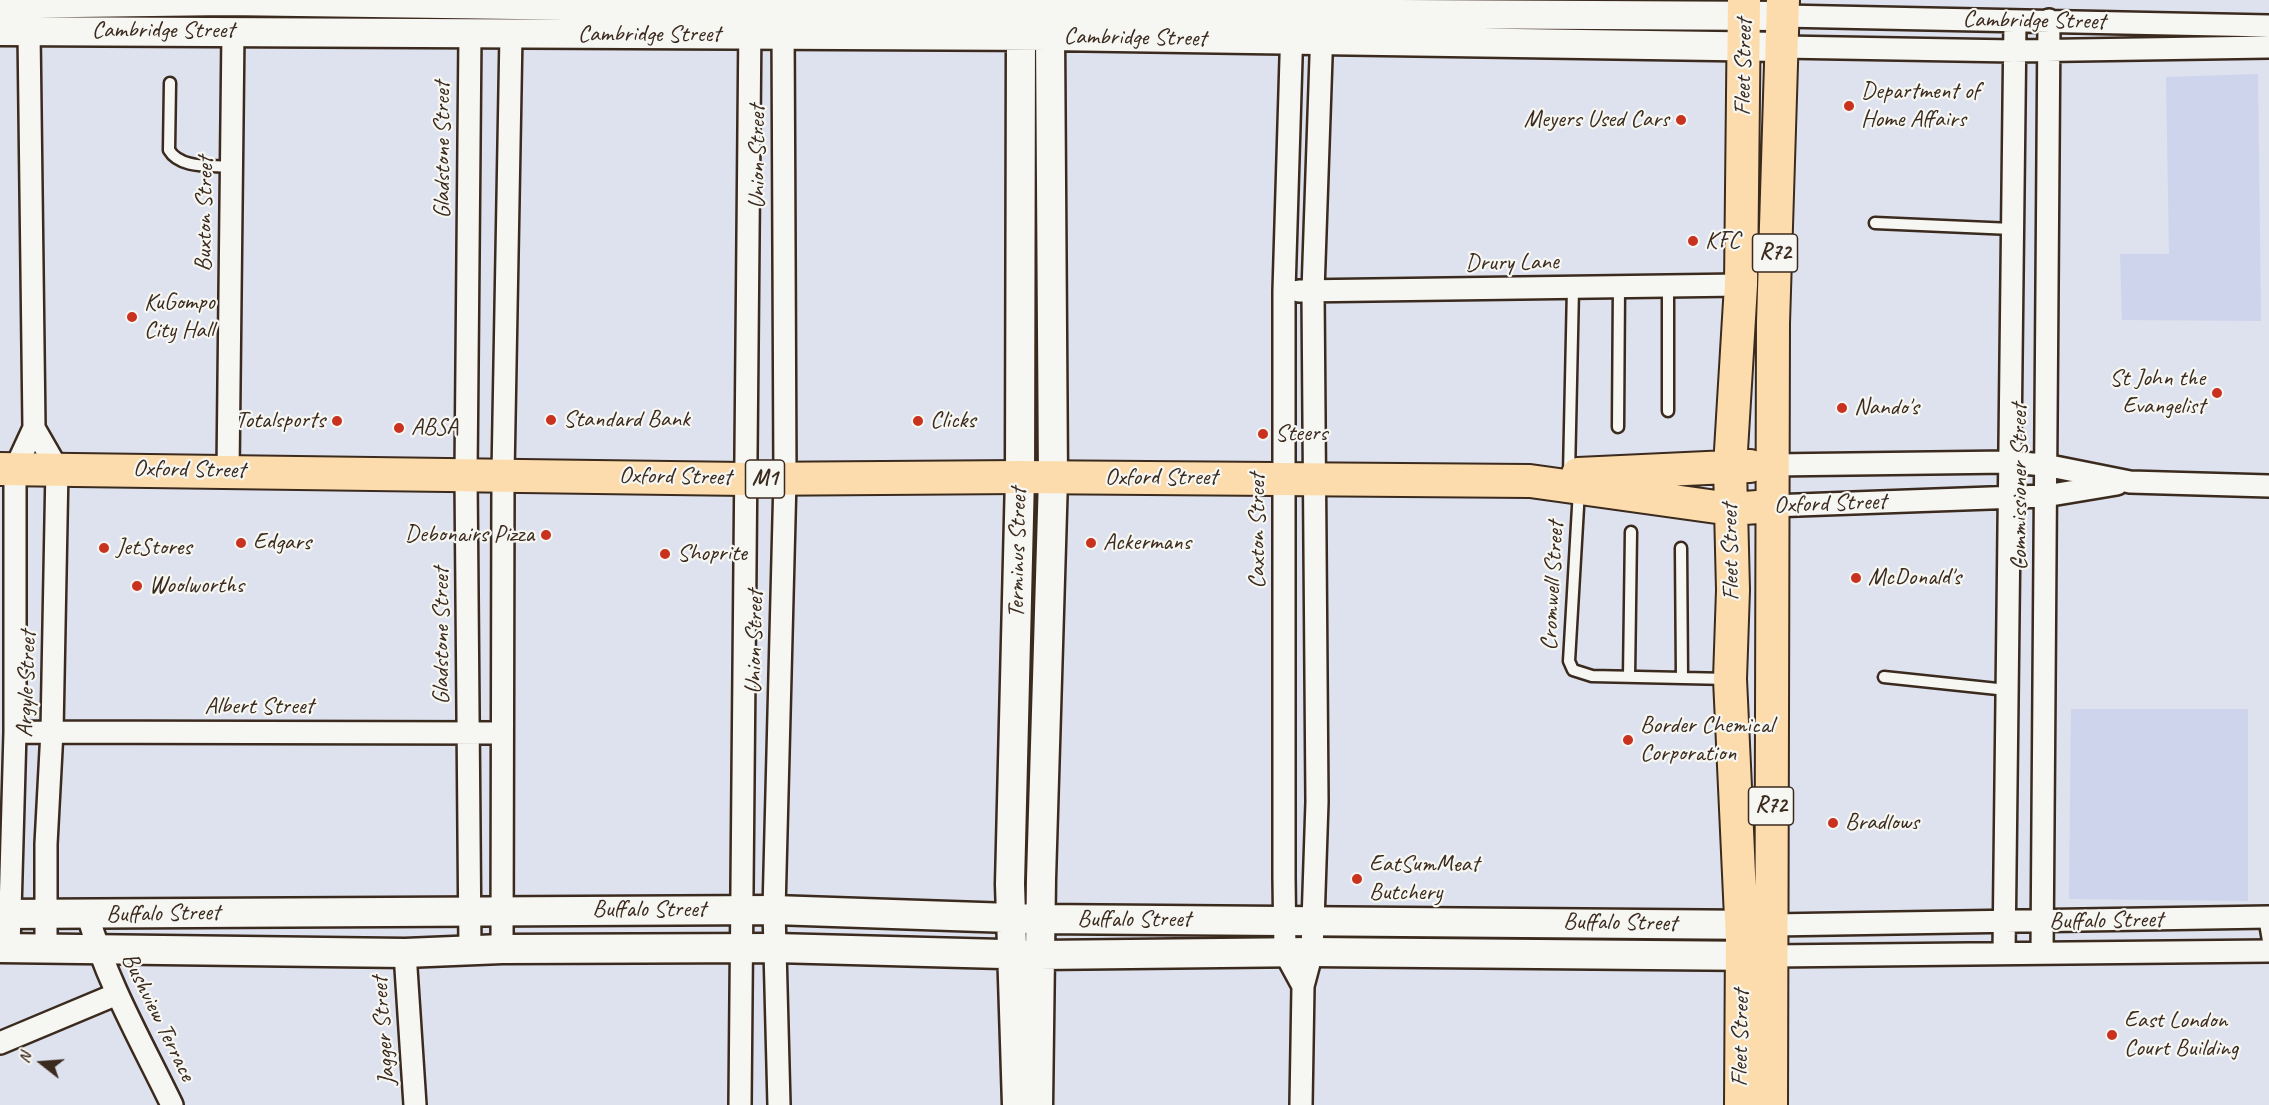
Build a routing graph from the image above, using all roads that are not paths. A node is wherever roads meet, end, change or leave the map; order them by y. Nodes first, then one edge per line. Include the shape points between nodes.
1 (227, 0) edge
2 (0, 4) edge
3 (1783, 8) edge
4 (750, 15) edge
5 (783, 15) edge
6 (1021, 16) edge
7 (1050, 16) edge
8 (1292, 18) edge
9 (1322, 18) edge
10 (1744, 20) edge
11 (2049, 20) junction
12 (2015, 21) junction
13 (2269, 26) edge
14 (0, 31) edge
15 (29, 31) junction
16 (232, 31) junction
17 (470, 33) junction
18 (511, 34) junction
19 (1782, 47) junction
20 (2269, 47) edge
21 (2014, 51) junction
22 (2048, 51) junction
23 (170, 83) dead end
24 (231, 167) junction
25 (1875, 223) dead end
26 (2012, 229) junction
27 (1741, 285) junction
28 (1619, 287) junction
29 (1668, 287) junction
30 (1573, 288) junction
31 (1284, 291) junction
32 (1313, 291) junction
33 (1668, 411) dead end
34 (1618, 427) dead end
35 (34, 428) junction
36 (2009, 462) junction
37 (1772, 465) junction
38 (2045, 465) junction
39 (1730, 467) junction
40 (57, 468) junction
41 (8, 469) edge
42 (228, 471) junction
43 (503, 474) junction
44 (466, 475) junction
45 (1020, 477) junction
46 (785, 478) junction
47 (1053, 478) junction
48 (745, 479) junction
49 (1283, 479) junction
50 (1316, 479) junction
51 (1574, 482) junction
52 (2130, 482) junction
53 (2269, 486) edge
54 (2045, 496) junction
55 (2009, 498) junction
56 (1771, 506) junction
57 (1731, 508) junction
58 (1631, 532) dead end
59 (1681, 548) dead end
60 (1629, 677) junction
61 (1884, 677) dead end
62 (1682, 678) junction
63 (1730, 679) junction
64 (2007, 690) junction
65 (52, 731) junction
66 (15, 732) junction
67 (469, 733) junction
68 (502, 733) junction
69 (468, 910) junction
70 (740, 910) junction
71 (774, 910) junction
72 (501, 911) junction
73 (4, 914) edge
74 (47, 914) junction
75 (88, 916) junction
76 (2266, 917) edge
77 (1011, 918) junction
78 (1040, 919) junction
79 (1299, 920) junction
80 (2042, 922) junction
81 (2004, 923) junction
82 (1757, 941) junction
83 (5, 947) edge
84 (46, 948) junction
85 (775, 948) junction
86 (97, 949) junction
87 (502, 949) junction
88 (741, 949) junction
89 (2269, 949) edge
90 (470, 951) junction
91 (1298, 952) junction
92 (405, 953) junction
93 (2004, 953) junction
94 (2042, 953) junction
95 (1026, 955) junction
96 (117, 994) junction
97 (0, 1043) edge
98 (172, 1105) edge
99 (415, 1105) edge
100 (740, 1105) edge
101 (779, 1105) edge
102 (1017, 1105) edge
103 (1038, 1105) edge
104 (1300, 1105) edge
105 (1741, 1105) edge
106 (1771, 1105) edge

1 - 2 street, Cambridge Street
1 - 4 street, Cambridge Street
3 - 10 street, Cambridge Street
3 - 12 street, Cambridge Street
3 - 19 main road, Fleet Street / R72
4 - 5 street, Cambridge Street
4 - 18 street, Cambridge Street
4 - 48 street, Union Street
5 - 6 street, Cambridge Street
5 - 46 street, Union Street
6 - 7 street, Cambridge Street
6 - 45 street, Terminus Street
7 - 8 street, Cambridge Street
7 - 47 street, Terminus Street
8 - 9 street, Cambridge Street
8 - 31 street, Caxton Street
9 - 10 street, Cambridge Street
9 - 32 street, Caxton Street
10 - 19 street, Cambridge Street
10 - 27 main road, Fleet Street / R72
11 - 12 street, Cambridge Street
11 - 13 street, Cambridge Street
11 - 22 street, Commissioner Street
12 - 21 street, Commissioner Street
14 - 15 street, Cambridge Street
15 - 16 street, Cambridge Street
15 - 35 street, Argyle Street
16 - 17 street, Cambridge Street
16 - 24 street, Buxton Street
17 - 18 street, Cambridge Street
17 - 44 street, Gladstone Street
18 - 43 street
19 - 21 street, Cambridge Street
19 - 37 main road, Fleet Street / R72
20 - 22 street, Cambridge Street
21 - 22 street, Cambridge Street
21 - 26 street, Commissioner Street
22 - 38 street, Commissioner Street
23 - 24 lane via 169,150 173,157 186,163
24 - 42 street, Buxton Street
25 - 26 lane
26 - 36 street, Commissioner Street
27 - 29 street, Drury Lane
27 - 39 main road, Fleet Street / R72
28 - 29 street, Drury Lane
28 - 30 street, Drury Lane
28 - 34 lane
29 - 33 lane
30 - 32 street, Drury Lane
30 - 51 lane, Cromwell Street
31 - 32 street, Drury Lane
31 - 49 street, Caxton Street
32 - 50 street, Caxton Street
35 - 40 street, Argyle Street
35 - 41 street, Argyle Street
36 - 37 street, Oxford Street
36 - 38 street, Oxford Street
36 - 55 street, Commissioner Street
37 - 39 main road, Oxford Street
37 - 56 main road, Fleet Street / R72
38 - 52 street, Oxford Street
38 - 54 street, Commissioner Street
39 - 51 main road, Oxford Street
39 - 57 main road, Fleet Street / R72
40 - 41 main road, Oxford Street / M1
40 - 42 main road, Oxford Street / M1
40 - 65 street, Argyle Street
41 - 66 street, Argyle Street
42 - 44 main road, Oxford Street / M1
43 - 44 main road, Oxford Street / M1
43 - 48 main road, Oxford Street / M1
43 - 68 street
44 - 67 street, Gladstone Street
45 - 46 main road, Oxford Street / M1
45 - 47 main road, Oxford Street / M1
45 - 77 street, Terminus Street
46 - 48 main road, Oxford Street / M1
46 - 71 street, Union Street
47 - 49 main road, Oxford Street / M1
47 - 78 street, Terminus Street
48 - 70 street, Union Street
49 - 50 main road, Oxford Street / M1
49 - 79 street, Caxton Street
50 - 51 main road, Oxford Street / M1
50 - 79 street, Caxton Street via 1317,802
51 - 57 main road, Oxford Street
51 - 60 lane, Cromwell Street via 1569,661 1573,670 1592,676
52 - 53 street, Oxford Street
52 - 54 street, Oxford Street
54 - 55 street, Oxford Street
54 - 80 street, Commissioner Street
55 - 56 street, Oxford Street
55 - 64 street, Commissioner Street
56 - 57 main road, Oxford Street
56 - 82 main road, Fleet Street / R72
57 - 63 main road, Fleet Street / R72
58 - 60 lane
59 - 62 lane
60 - 62 lane, Cromwell Street
61 - 64 lane
62 - 63 lane, Cromwell Street
63 - 82 main road, Fleet Street / R72
64 - 81 street, Commissioner Street
65 - 66 street, Albert Street
65 - 67 street, Albert Street
65 - 74 street, Argyle Street
66 - 73 street, Argyle Street
67 - 68 street, Albert Street
67 - 69 street, Gladstone Street
68 - 72 street
69 - 72 street, Buffalo Street
69 - 75 street, Buffalo Street
69 - 90 street, Gladstone Street
70 - 71 street, Buffalo Street
70 - 72 street, Buffalo Street
70 - 88 street, Union Street
71 - 77 street, Buffalo Street
71 - 85 street, Union Street
72 - 87 street
73 - 74 street, Buffalo Street
73 - 83 street, Argyle Street
74 - 75 street, Buffalo Street
74 - 84 street, Argyle Street
75 - 86 street, Bushview Terrace
76 - 80 street, Buffalo Street
76 - 89 lane
77 - 78 street, Buffalo Street
77 - 95 street, Terminus Street
78 - 79 street, Buffalo Street
78 - 95 street, Terminus Street
79 - 82 street, Buffalo Street
79 - 91 street, Caxton Street
80 - 81 street, Buffalo Street
80 - 94 street, Commissioner Street
81 - 82 street, Buffalo Street
81 - 93 street, Commissioner Street
82 - 91 street, Buffalo Street
82 - 93 street, Buffalo Street
82 - 105 main road, Fleet Street / R72
82 - 106 main road, Fleet Street / R72
83 - 84 street, Buffalo Street
84 - 86 street, Buffalo Street
85 - 88 street, Buffalo Street
85 - 95 street, Buffalo Street
85 - 101 street, Union Street
86 - 92 street, Buffalo Street
86 - 96 street, Bushview Terrace
87 - 88 street, Buffalo Street
87 - 90 street, Buffalo Street
88 - 100 street, Union Street
89 - 94 street, Buffalo Street
90 - 92 street, Buffalo Street
91 - 95 street, Buffalo Street
91 - 104 street, Caxton Street via 1303,986
92 - 99 street, Jagger Street
93 - 94 street, Buffalo Street
95 - 102 street, Terminus Street
95 - 103 street, Terminus Street
96 - 97 street
96 - 98 street, Bushview Terrace

